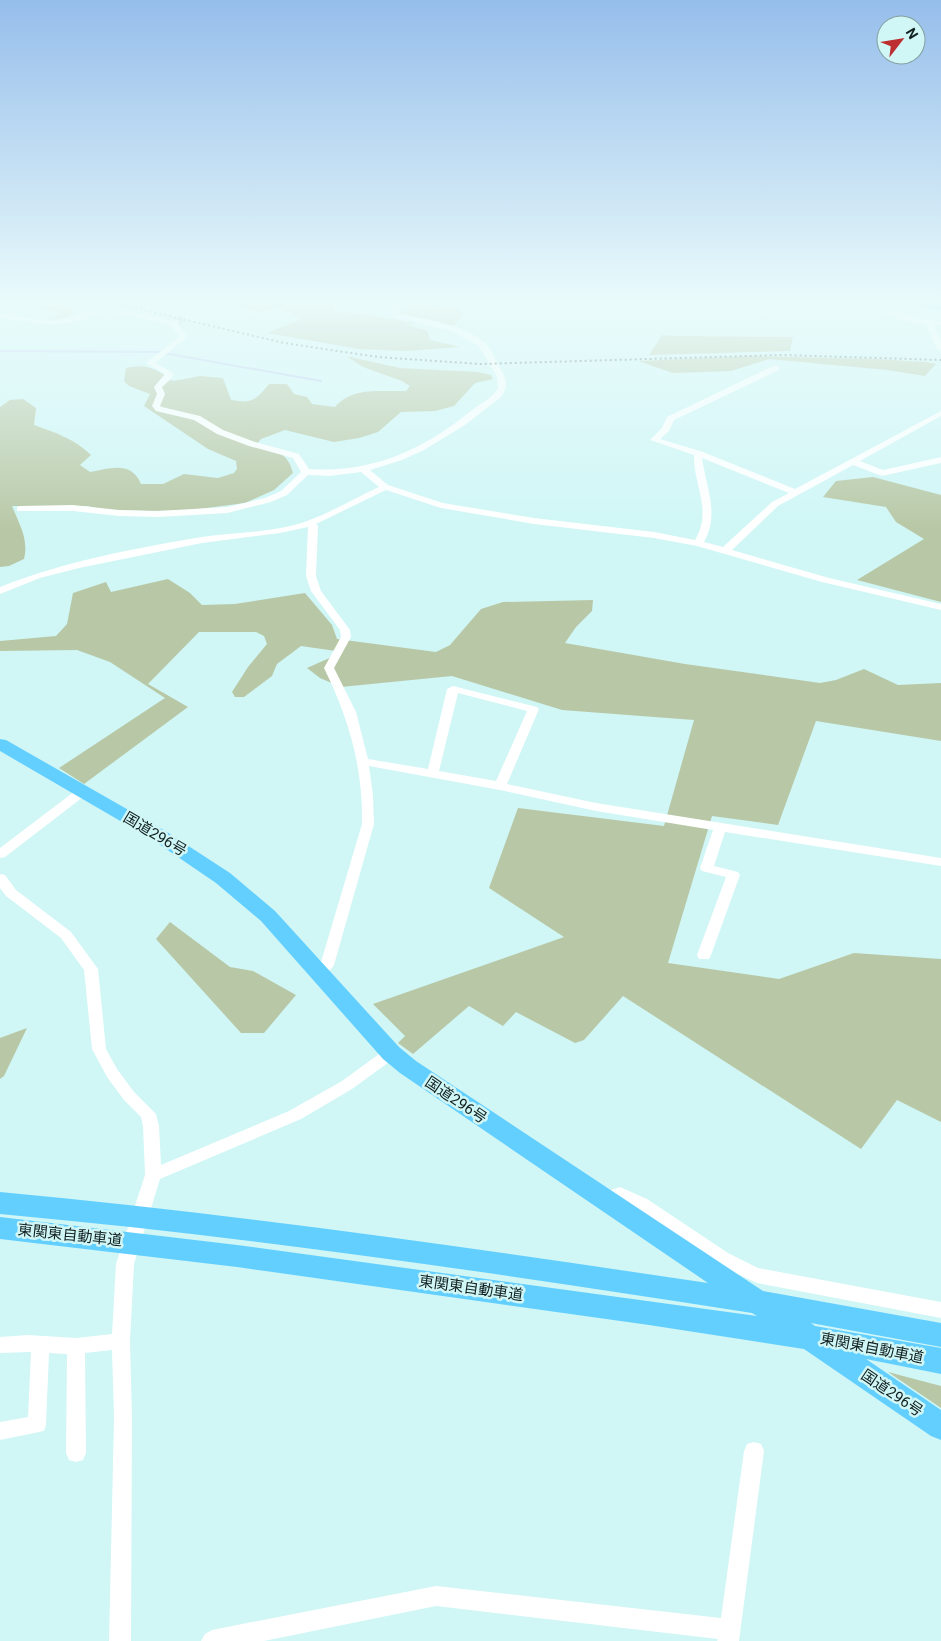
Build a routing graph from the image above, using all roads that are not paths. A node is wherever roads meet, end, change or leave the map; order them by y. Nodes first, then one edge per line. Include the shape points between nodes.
1 (168, 377) edge
2 (500, 377) edge
3 (758, 377) edge
4 (941, 413) edge
5 (700, 454) junction
6 (941, 460) edge
7 (854, 462) junction
8 (364, 470) junction
9 (306, 472) junction
10 (385, 487) junction
11 (797, 493) junction
12 (20, 509) dead end
13 (310, 523) junction
14 (698, 543) junction
15 (725, 551) junction
16 (0, 591) edge
17 (941, 607) edge
18 (0, 744) edge
19 (362, 761) junction
20 (433, 773) junction
21 (500, 786) junction
22 (83, 791) junction
23 (720, 828) junction
24 (0, 854) edge
25 (941, 862) edge
26 (0, 878) edge
27 (704, 954) dead end
28 (318, 970) junction
29 (391, 1053) junction
30 (151, 1181) junction
31 (605, 1199) junction
32 (0, 1203) edge
33 (0, 1228) edge
34 (941, 1310) edge
35 (941, 1335) edge
36 (121, 1341) junction
37 (0, 1345) edge
38 (40, 1345) junction
39 (76, 1346) junction
40 (941, 1361) edge
41 (859, 1371) joint
42 (941, 1426) edge
43 (0, 1431) edge
44 (754, 1451) dead end
45 (76, 1453) dead end
46 (729, 1636) edge
47 (120, 1641) edge
48 (212, 1641) edge

1 - 9 street via 158,387 161,394 156,406 159,409 197,418 220,432 296,456
2 - 8 street via 503,384 500,393 465,422 436,441
3 - 5 street via 670,419 666,429 654,440
4 - 7 street
5 - 11 street
5 - 14 street via 698,460 707,521
6 - 7 street via 882,473
7 - 11 street
8 - 9 street
8 - 10 street
9 - 12 street via 284,493 235,509 167,514 74,508
10 - 13 street
10 - 14 street via 459,508
11 - 15 street via 775,504
13 - 16 street via 202,540 78,565 36,576
13 - 19 street via 313,526 311,576 316,591 346,636 328,668 345,698
14 - 15 street
15 - 17 street via 826,580
18 - 22 highway, 国道296号
19 - 20 street
19 - 28 street via 369,807 368,824 327,965
20 - 21 street
20 - 21 street via 453,689 533,709
21 - 23 street via 596,807
22 - 24 street
22 - 28 highway, 国道296号 via 223,878 268,916
23 - 25 street
23 - 27 street via 707,868 732,875
26 - 30 street via 11,893 66,935 90,968 99,1049 129,1096 148,1114 152,1126
28 - 29 highway, 国道296号
29 - 30 street via 347,1085 295,1115
29 - 31 highway, 国道296号 via 437,1088
30 - 36 street via 127,1254
31 - 34 street via 620,1194 632,1198 688,1237 758,1275
31 - 41 highway, 国道296号
32 - 35 highway, 東関東自動車道 via 120,1213 307,1236 829,1313
33 - 40 highway, 東関東自動車道 via 109,1238 683,1318 844,1342
36 - 39 street
36 - 47 street
37 - 38 street
38 - 39 street
38 - 43 street via 36,1425
39 - 45 street
41 - 42 highway, 国道296号
44 - 46 street
46 - 48 street via 436,1596

